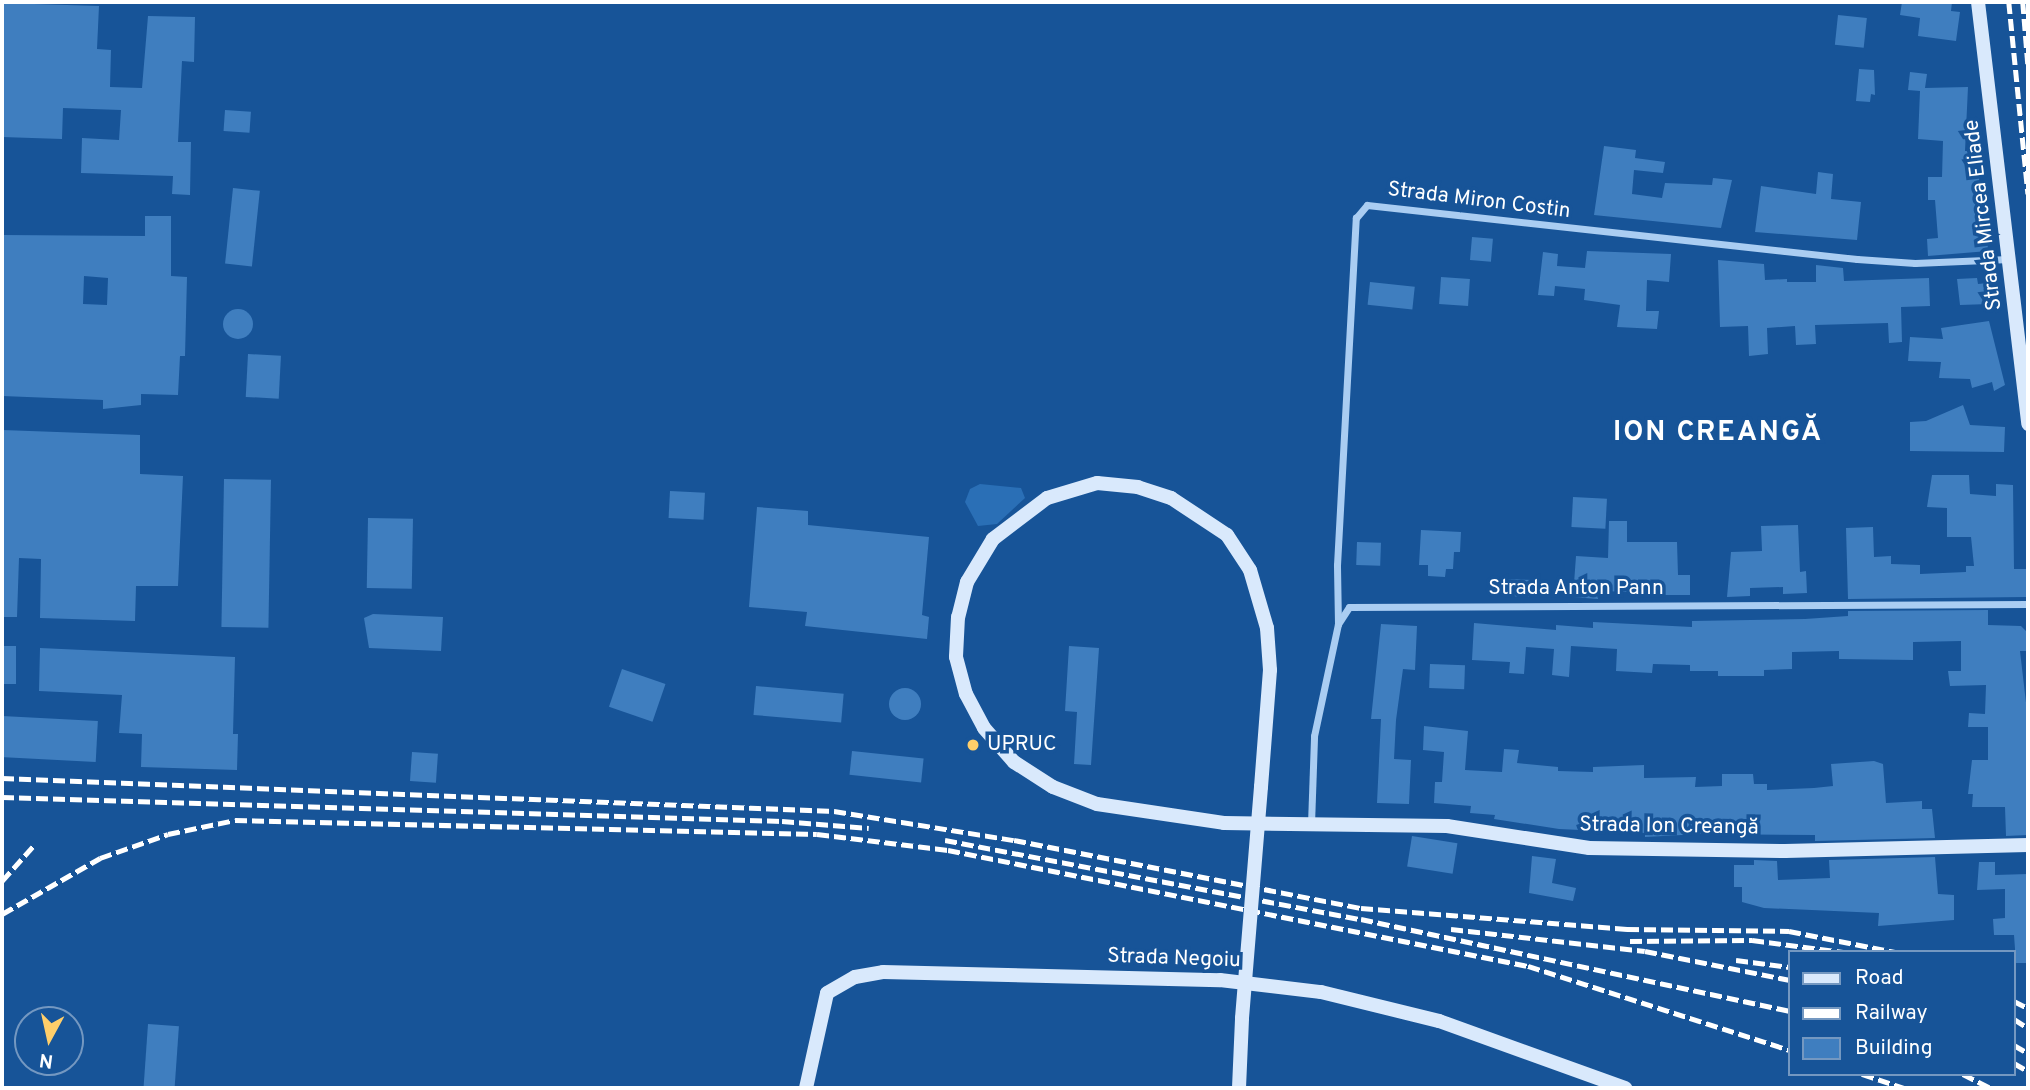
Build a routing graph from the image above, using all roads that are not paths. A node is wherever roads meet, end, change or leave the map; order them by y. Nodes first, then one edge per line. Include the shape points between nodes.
1 (1978, 2) edge
2 (2011, 259) junction
3 (2028, 424) edge
4 (2028, 604) edge
5 (1338, 624) junction
6 (1311, 827) junction
7 (2028, 845) edge
8 (1609, 1085) edge
9 (806, 1088) edge
10 (1239, 1088) edge
11 (1625, 1088) edge

1 - 2 main road, Strada Mircea Eliade
2 - 3 main road, Strada Mircea Eliade
2 - 5 street, Strada Miron Costin via 1915,263 1857,259 1367,205 1356,218 1337,565
4 - 5 street, Strada Anton Pann via 1366,606 1349,607
5 - 6 street via 1314,736
6 - 7 main road, Strada Ion Creangă via 1447,826 1540,844 1655,850
6 - 10 main road, Strada Ion Creangă, bridge via 1224,823 1106,806 1053,787 1014,762 974,711 956,657 962,596 972,570 993,539 1047,498 1082,484 1138,487 1171,498 1227,535 1250,570 1267,628 1270,670 1261,787 1242,1018
8 - 9 main road, Strada Negoiu via 1439,1021 1321,992 1220,980 883,972 855,976 827,993
8 - 11 main road, Strada Negoiu

